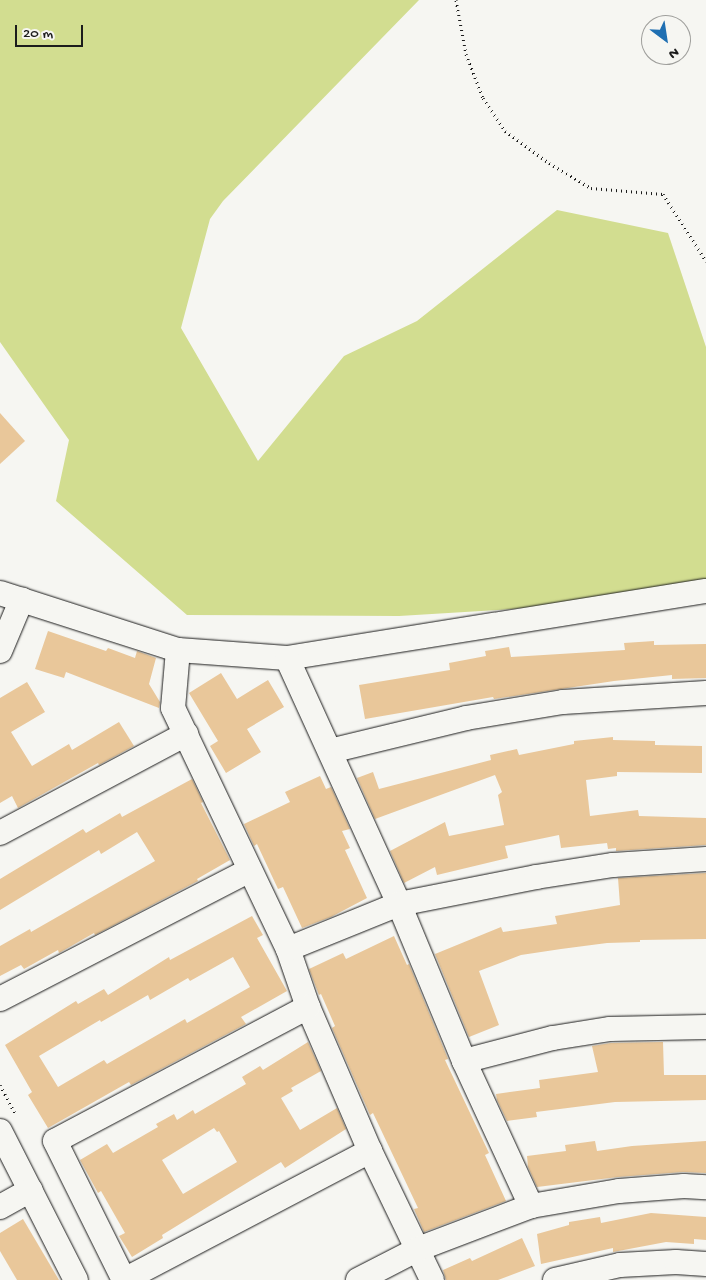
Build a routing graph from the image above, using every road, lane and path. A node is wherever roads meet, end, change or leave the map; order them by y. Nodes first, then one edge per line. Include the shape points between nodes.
1 (456, 0) edge
2 (706, 261) edge
3 (706, 591) edge
4 (11, 596) edge
5 (178, 650) junction
6 (0, 651) edge
7 (287, 658) junction
8 (706, 692) edge
9 (186, 734) junction
10 (330, 751) junction
11 (0, 833) edge
12 (706, 859) edge
13 (250, 870) junction
14 (399, 904) junction
15 (288, 949) junction
16 (0, 999) edge
17 (308, 1007) junction
18 (706, 1027) edge
19 (464, 1061) junction
20 (0, 1131) edge
21 (370, 1151) junction
22 (706, 1187) edge
23 (31, 1190) junction
24 (0, 1206) edge
25 (531, 1206) junction
26 (418, 1249) junction
27 (706, 1264) edge
28 (76, 1280) edge
29 (358, 1280) edge
30 (432, 1280) edge
31 (555, 1280) edge

1 - 2 path via 466,54 483,98 505,131 591,188 662,194
3 - 7 street
4 - 5 street
4 - 6 street
5 - 7 street
5 - 9 street via 173,708
7 - 10 street
8 - 10 street via 544,705 466,718
9 - 11 street
9 - 13 street
10 - 14 street
12 - 14 street via 612,865
13 - 15 street
13 - 16 street
14 - 15 street
14 - 19 street
15 - 17 street
17 - 21 street
17 - 21 street via 55,1141 124,1280
18 - 19 street via 610,1029 553,1038
19 - 25 street
20 - 23 street
21 - 26 street
22 - 25 street via 619,1191
23 - 24 street
23 - 28 street
25 - 26 street
26 - 29 street
26 - 30 street
27 - 31 street via 620,1265

